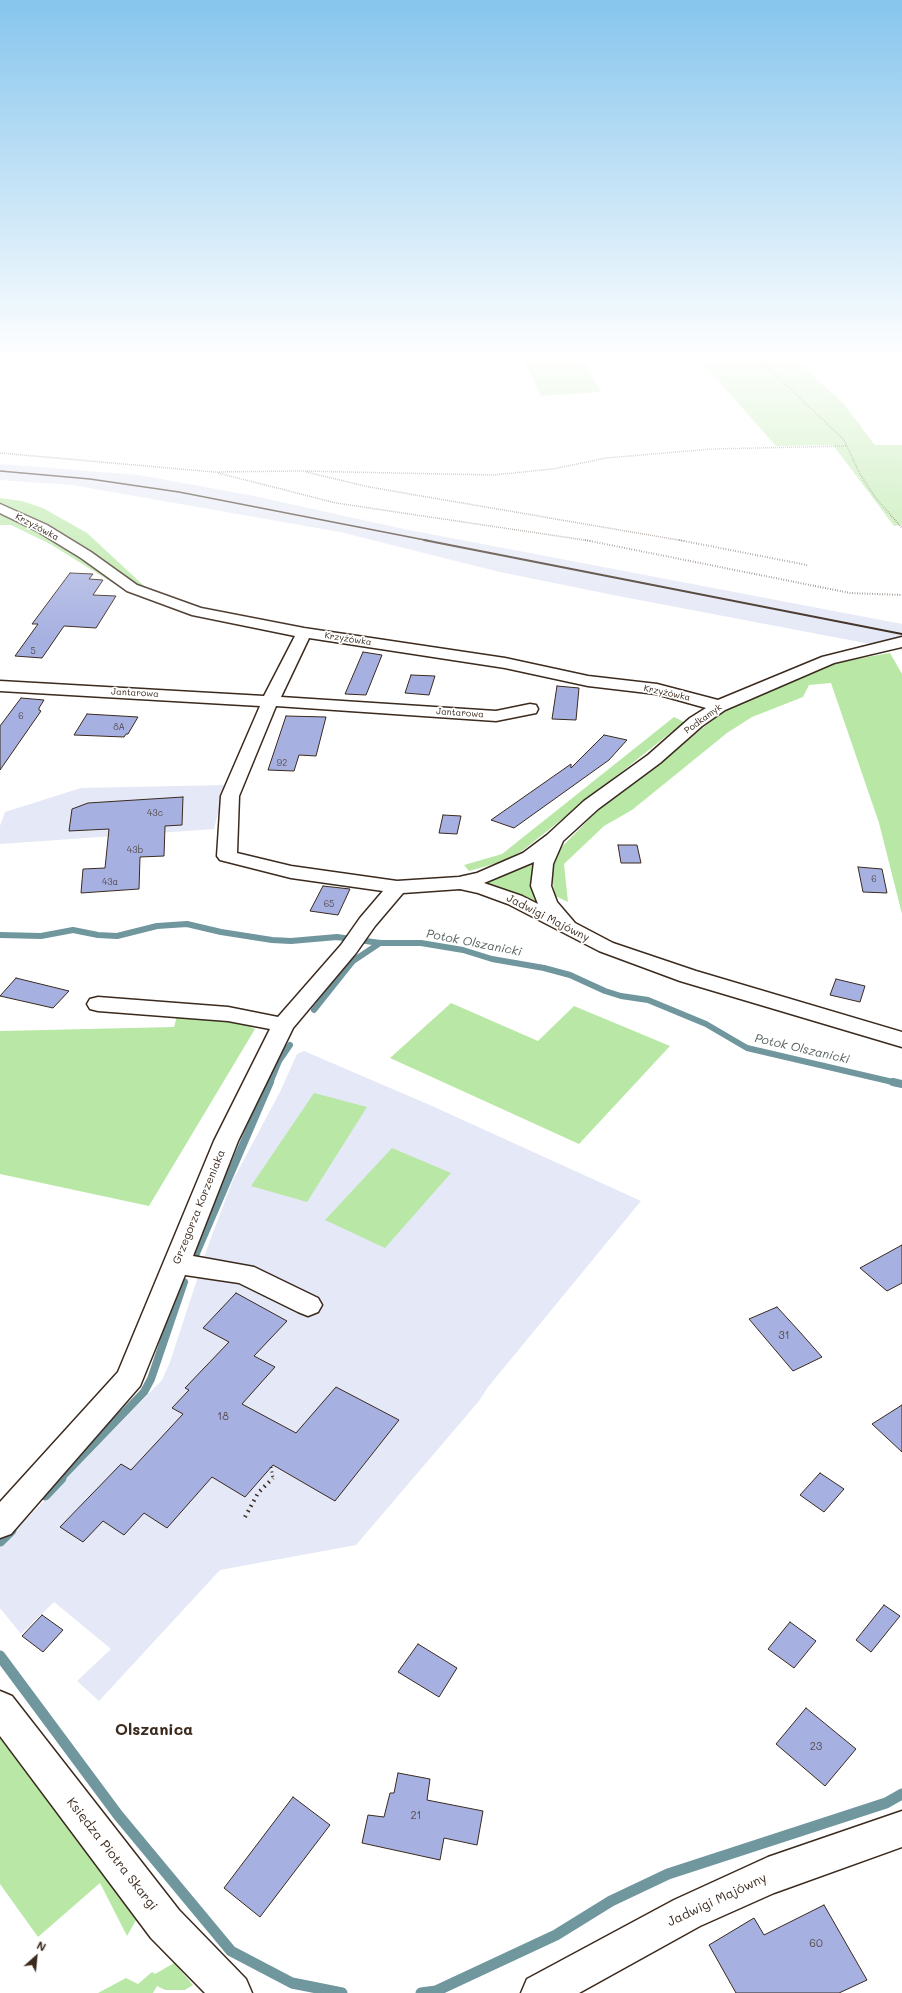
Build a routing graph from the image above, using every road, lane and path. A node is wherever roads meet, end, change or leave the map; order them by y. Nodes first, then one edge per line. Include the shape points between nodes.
1 (677, 452) edge
2 (850, 452) edge
3 (0, 453) edge
4 (300, 471) junction
5 (214, 472) junction
6 (0, 508) edge
7 (902, 528) edge
8 (807, 565) dead end
9 (902, 595) edge
10 (304, 632) junction
11 (902, 642) edge
12 (0, 686) edge
13 (270, 701) junction
14 (719, 706) junction
15 (530, 709) dead end
16 (554, 839) junction
17 (460, 883) junction
18 (397, 887) junction
19 (573, 930) junction
20 (98, 1004) dead end
21 (283, 1025) junction
22 (902, 1040) edge
23 (176, 1264) junction
24 (308, 1305) dead end
25 (271, 1467) dead end
26 (245, 1517) dead end
27 (0, 1524) edge
28 (0, 1708) edge
29 (902, 1828) edge
30 (232, 1993) edge
31 (541, 1993) edge

1 - 4 path via 606,458 553,469 493,475
2 - 7 path via 867,486
3 - 5 path
4 - 5 path
4 - 8 path via 369,487
5 - 9 path via 336,503 596,542 850,593
6 - 10 street, Krzyżówka via 42,528 132,588 197,612
10 - 13 street
10 - 14 street, Krzyżówka via 505,663 588,681 657,689
11 - 14 street, Podkamyk via 828,660
12 - 13 street, Jantarowa
13 - 15 street, Jantarowa via 496,716
13 - 18 street, Jadwigi Majówny via 230,796 227,856 291,872
14 - 16 street, Podkamyk via 696,722 654,759 591,805
16 - 17 street, Podkamyk via 530,857 506,869
16 - 19 street, Podkamyk via 543,864 541,886 548,904
17 - 18 street, Jadwigi Majówny
17 - 19 street, Jadwigi Majówny via 515,900
18 - 21 street, Grzegorza Korzeniaka via 367,922 349,949
19 - 22 street, Jadwigi Majówny via 606,947 688,976
20 - 21 street via 228,1014
21 - 23 street, Grzegorza Korzeniaka via 226,1141
23 - 24 street via 244,1274
23 - 27 street, Grzegorza Korzeniaka via 130,1378
25 - 26 path via 274,1478 258,1493
28 - 30 street, Księdza Piotra Skargi via 165,1924
29 - 31 street, Jadwigi Majówny via 775,1873 741,1888 687,1913

